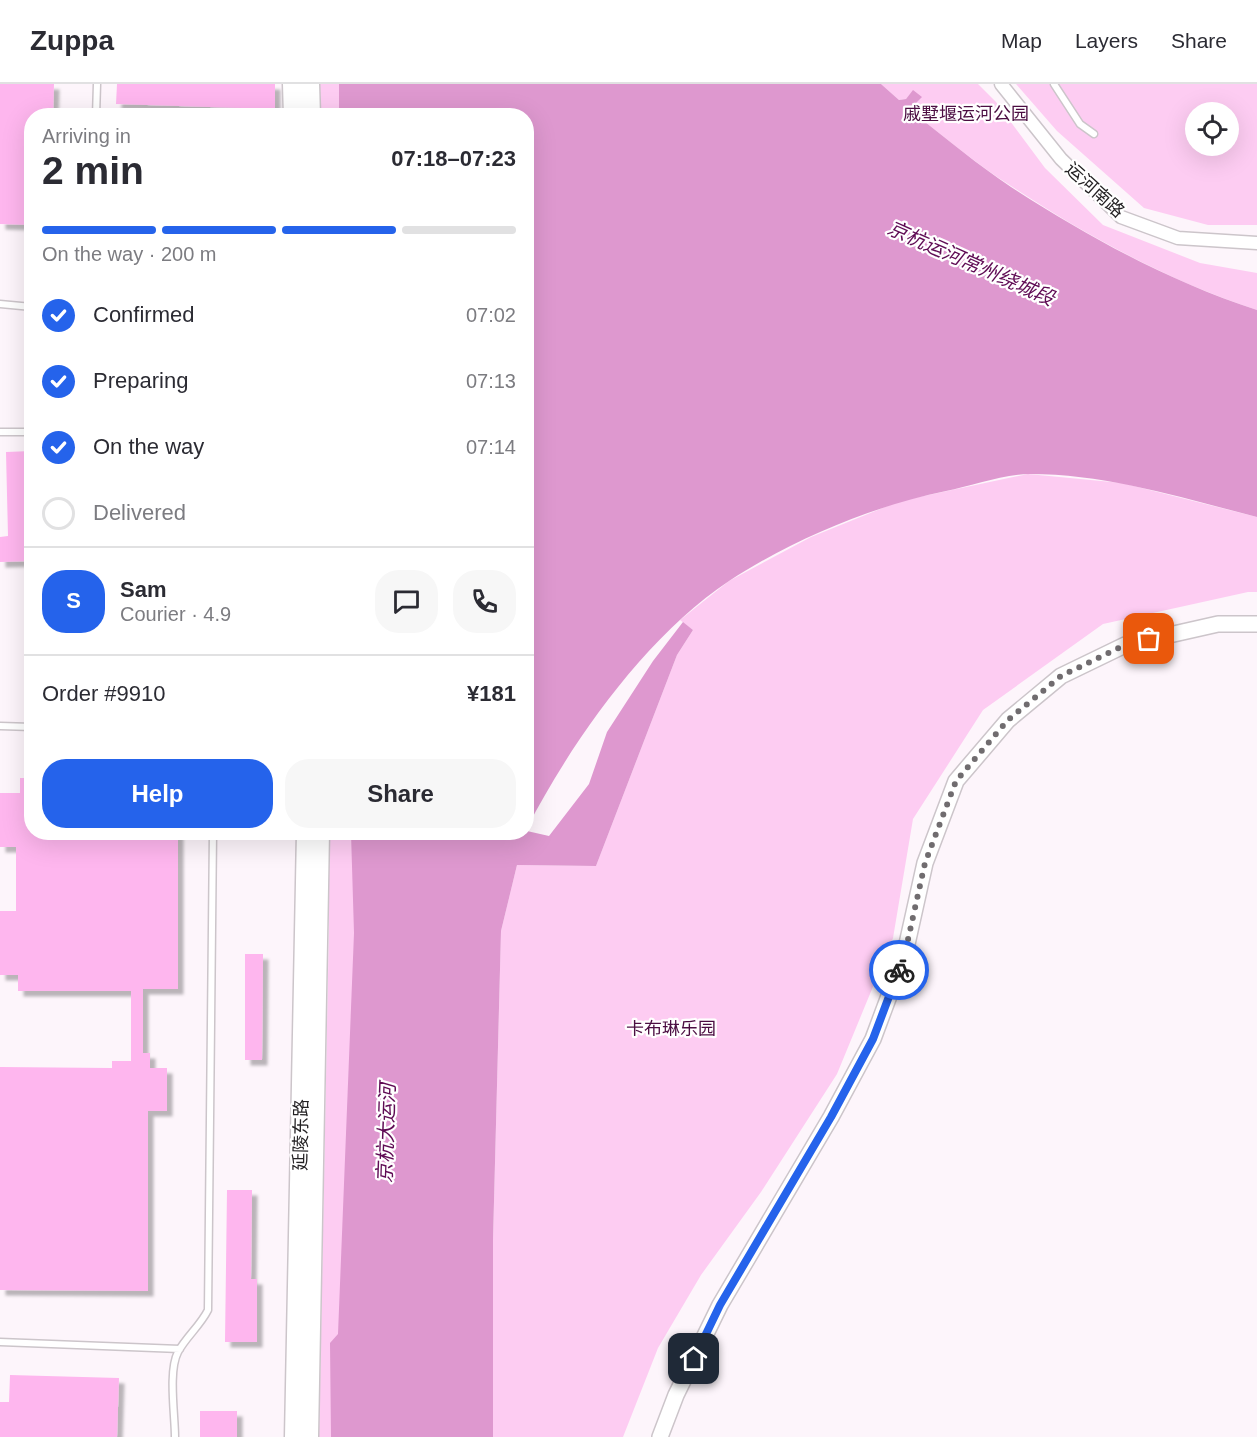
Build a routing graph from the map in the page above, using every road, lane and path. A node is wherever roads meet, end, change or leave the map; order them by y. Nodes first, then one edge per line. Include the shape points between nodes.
1 (98, 84) edge
2 (292, 84) edge
3 (310, 84) edge
4 (1002, 84) edge
5 (1054, 84) edge
6 (96, 108) edge
7 (293, 108) edge
8 (310, 108) edge
9 (1094, 134) dead end
10 (1257, 243) edge
11 (0, 304) edge
12 (24, 306) edge
13 (0, 432) edge
14 (24, 432) edge
15 (1257, 624) edge
16 (0, 726) edge
17 (24, 727) edge
18 (213, 840) edge
19 (306, 840) edge
20 (320, 840) edge
21 (0, 1342) edge
22 (180, 1349) junction
23 (175, 1437) edge
24 (294, 1437) edge
25 (309, 1437) edge
26 (660, 1437) edge

1 - 6 lane
2 - 7 main road
3 - 8 main road
4 - 10 street, 运河南路 via 1061,159 1121,217 1178,238
5 - 9 lane via 1080,124
11 - 12 lane
13 - 14 lane
15 - 26 street via 1218,624 1125,645 1061,676 1008,720 956,781 925,863 905,953 873,1039 720,1305
16 - 17 lane
18 - 22 lane via 208,1310
19 - 24 main road, 延陵东路
20 - 25 main road, 延陵东路
21 - 22 lane
22 - 23 lane via 174,1361

